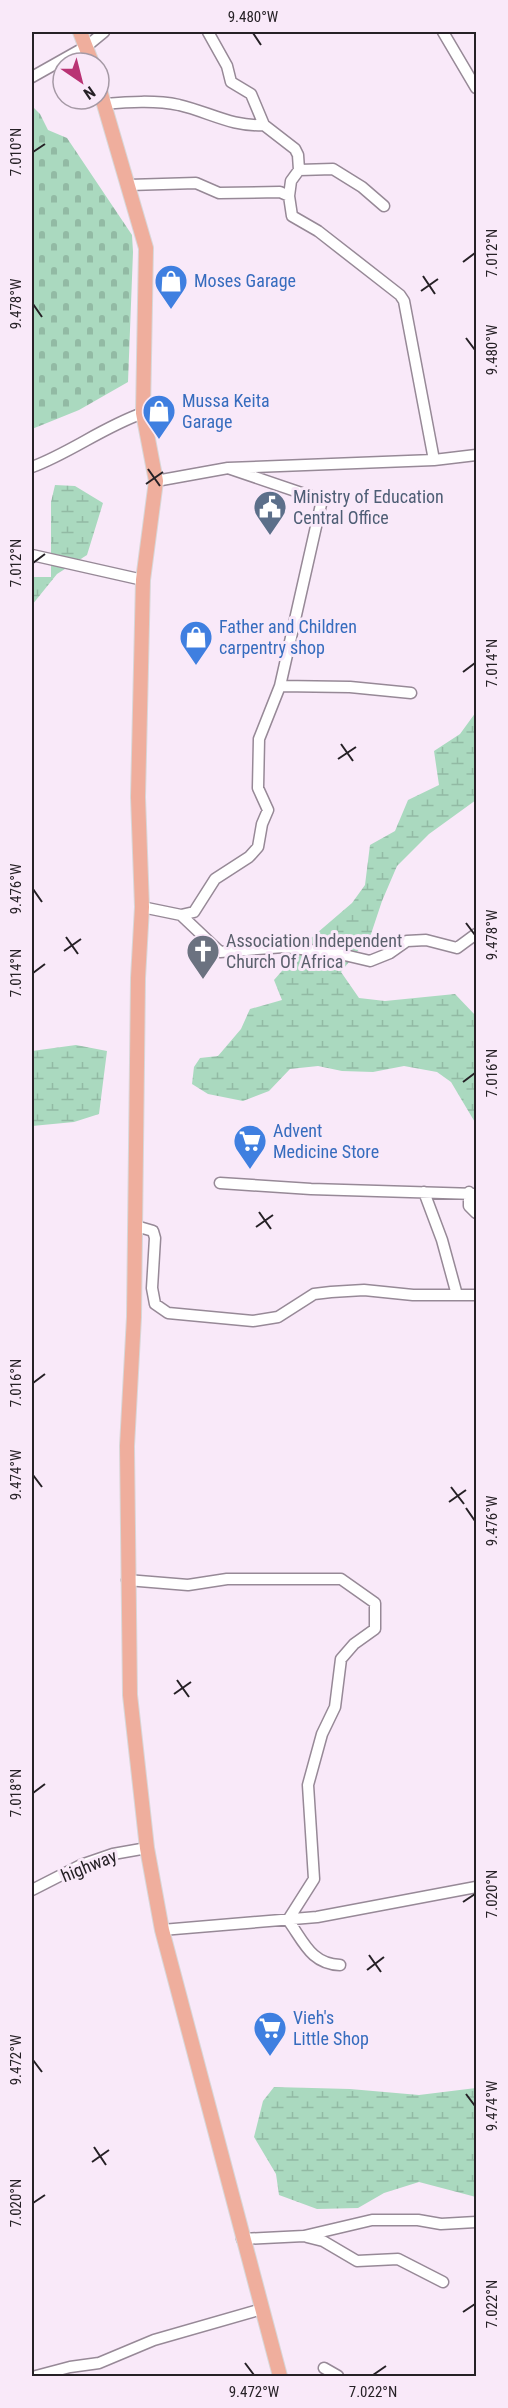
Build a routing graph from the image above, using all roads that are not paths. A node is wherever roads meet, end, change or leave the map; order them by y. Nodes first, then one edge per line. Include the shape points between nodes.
1 (80, 32) edge
2 (104, 32) edge
3 (208, 32) edge
4 (443, 32) edge
5 (87, 46) junction
6 (88, 51) edge
7 (32, 77) edge
8 (477, 88) edge
9 (111, 104) edge
10 (106, 111) edge
11 (264, 125) junction
12 (299, 170) junction
13 (129, 185) junction
14 (289, 196) junction
15 (384, 206) dead end
16 (142, 413) junction
17 (477, 455) edge
18 (434, 460) junction
19 (32, 467) edge
20 (228, 468) junction
21 (156, 481) junction
22 (32, 555) edge
23 (143, 580) junction
24 (280, 686) junction
25 (411, 693) dead end
26 (142, 907) junction
27 (181, 915) junction
28 (477, 934) edge
29 (220, 1183) dead end
30 (424, 1192) junction
31 (473, 1193) edge
32 (477, 1213) edge
33 (135, 1226) junction
34 (457, 1295) junction
35 (477, 1295) edge
36 (127, 1580) junction
37 (147, 1848) junction
38 (477, 1887) edge
39 (32, 1890) edge
40 (288, 1920) junction
41 (162, 1930) junction
42 (340, 1965) dead end
43 (477, 2222) edge
44 (304, 2236) junction
45 (242, 2240) junction
46 (443, 2282) dead end
47 (262, 2309) junction
48 (324, 2368) dead end
49 (36, 2376) edge
50 (280, 2376) edge
51 (338, 2376) edge

1 - 5 main road
2 - 5 street
3 - 11 street via 227,66 231,82 251,94
4 - 8 street
5 - 6 main road
5 - 7 street
9 - 11 street via 160,103 246,126
10 - 13 main road
11 - 12 street via 295,149
12 - 14 street via 291,181
12 - 15 street via 333,170
13 - 14 street via 196,183 219,193 280,192
13 - 16 main road via 146,248
14 - 18 street via 292,216 318,231 404,301
16 - 19 street
16 - 21 main road
17 - 18 street
18 - 20 street
20 - 21 street
20 - 24 street via 322,500
21 - 23 main road
22 - 23 street
23 - 26 main road via 138,797
24 - 25 street
24 - 27 street via 259,739 258,788 268,810 258,847 215,879 194,912
26 - 27 street
26 - 33 main road
27 - 28 street via 219,952 284,948 370,961 407,941 426,940 457,948
29 - 30 street
30 - 31 street
30 - 34 street
31 - 32 street via 468,1206
33 - 34 street via 153,1231 152,1288 155,1304 168,1313 253,1321 278,1317 315,1294 364,1290
33 - 36 main road via 127,1446
34 - 35 street
36 - 37 main road via 130,1695
36 - 40 street via 188,1585 227,1579 341,1580 375,1603 375,1629 341,1659 335,1707 322,1734 308,1785 314,1879
37 - 39 street, highway via 81,1865
37 - 41 main road
38 - 40 street
40 - 41 street
40 - 42 street via 313,1955 324,1964
41 - 45 main road
43 - 44 street via 441,2224 389,2219
44 - 45 street
44 - 46 street via 323,2241 357,2261 398,2259
45 - 47 main road
47 - 49 street via 154,2340 99,2363
47 - 50 main road
48 - 51 street

